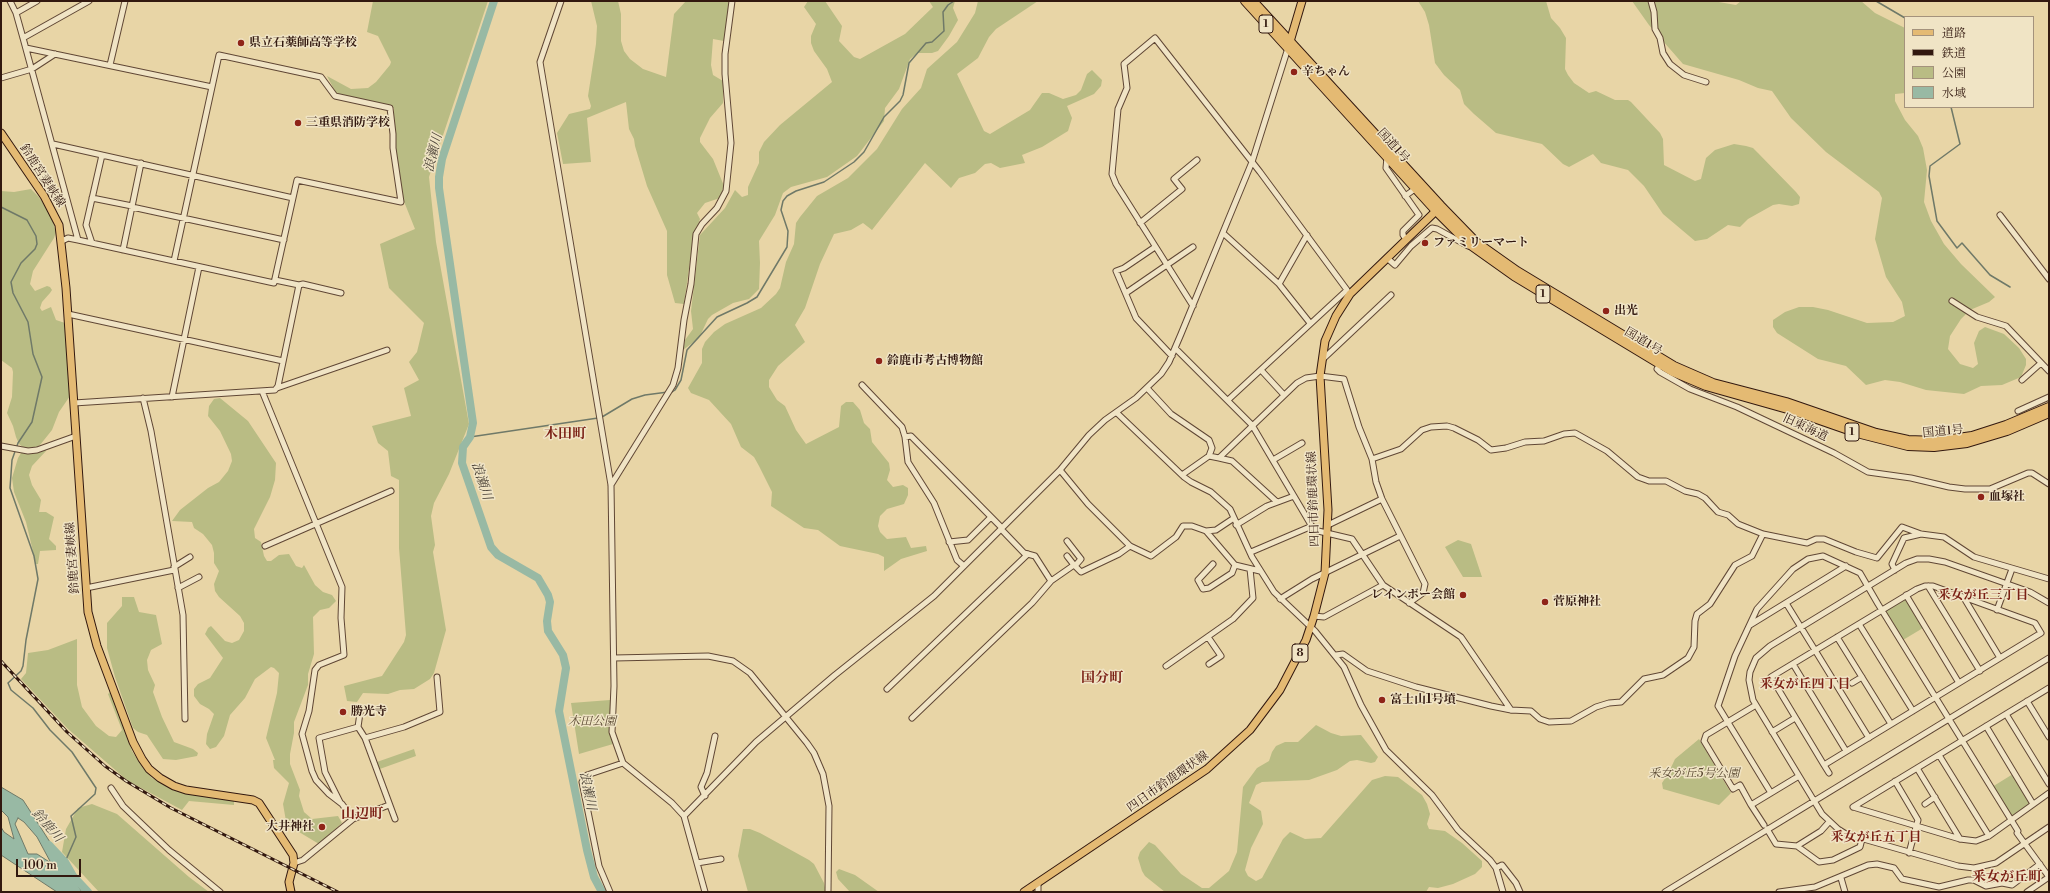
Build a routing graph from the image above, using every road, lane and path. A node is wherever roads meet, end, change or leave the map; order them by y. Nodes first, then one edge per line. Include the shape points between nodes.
1 (10, 1) edge
2 (37, 1) edge
3 (89, 1) edge
4 (124, 1) edge
5 (561, 1) edge
6 (732, 1) edge
7 (1245, 1) edge
8 (1253, 1) edge
9 (1302, 1) edge
10 (1651, 1) edge
11 (16, 13) junction
12 (23, 38) junction
13 (1289, 44) junction
14 (26, 48) junction
15 (55, 54) junction
16 (110, 65) junction
17 (32, 69) junction
18 (1, 78) edge
19 (1706, 82) dead end
20 (212, 87) junction
21 (1, 133) edge
22 (53, 144) junction
23 (102, 155) junction
24 (1387, 157) junction
25 (1197, 160) dead end
26 (1252, 162) junction
27 (141, 163) junction
28 (193, 175) junction
29 (1416, 189) junction
30 (1405, 196) junction
31 (92, 198) junction
32 (293, 198) junction
33 (132, 207) junction
34 (1438, 209) junction
35 (2000, 215) dead end
36 (183, 218) junction
37 (1140, 222) junction
38 (1223, 234) junction
39 (1307, 235) junction
40 (1406, 239) junction
41 (78, 240) junction
42 (284, 240) junction
43 (62, 241) junction
44 (92, 243) junction
45 (1155, 247) junction
46 (1193, 248) dead end
47 (122, 250) junction
48 (1478, 252) junction
49 (1491, 257) junction
50 (1387, 258) junction
51 (174, 261) junction
52 (1167, 265) junction
53 (199, 267) junction
54 (2049, 278) edge
55 (275, 280) junction
56 (1279, 284) junction
57 (299, 285) junction
58 (1348, 292) junction
59 (341, 293) dead end
60 (1126, 293) junction
61 (1391, 295) dead end
62 (1952, 301) dead end
63 (1193, 306) junction
64 (68, 314) junction
65 (1310, 323) junction
66 (184, 339) junction
67 (1175, 348) junction
68 (387, 350) dead end
69 (1172, 356) junction
70 (283, 361) junction
71 (1322, 361) junction
72 (1660, 362) junction
73 (2041, 363) junction
74 (1261, 370) junction
75 (2049, 371) edge
76 (1320, 376) junction
77 (2022, 380) dead end
78 (862, 385) dead end
79 (277, 388) junction
80 (1147, 388) junction
81 (262, 391) junction
82 (1284, 395) junction
83 (172, 397) junction
84 (143, 398) junction
85 (2049, 398) edge
86 (1228, 400) junction
87 (74, 403) junction
88 (2049, 407) edge
89 (2018, 411) dead end
90 (1117, 413) junction
91 (2049, 413) edge
92 (1252, 425) junction
93 (76, 436) junction
94 (905, 437) junction
95 (1302, 443) dead end
96 (1, 446) edge
97 (1209, 456) junction
98 (1219, 458) junction
99 (1372, 459) junction
100 (1273, 460) junction
101 (1060, 470) junction
102 (1182, 475) junction
103 (2049, 484) edge
104 (611, 485) junction
105 (391, 491) dead end
106 (1270, 496) junction
107 (1294, 496) junction
108 (1382, 499) junction
109 (1277, 502) junction
110 (1267, 506) junction
111 (991, 517) junction
112 (1234, 518) junction
113 (316, 523) junction
114 (1328, 524) junction
115 (1236, 525) junction
116 (1312, 526) junction
117 (1002, 529) junction
118 (1206, 531) junction
119 (1328, 533) junction
120 (1763, 534) junction
121 (1921, 534) junction
122 (1400, 536) junction
123 (1067, 541) dead end
124 (949, 542) junction
125 (265, 546) dead end
126 (1130, 546) junction
127 (1250, 552) junction
128 (1028, 554) junction
129 (1363, 554) junction
130 (1067, 556) dead end
131 (190, 557) dead end
132 (1213, 564) dead end
133 (1074, 565) junction
134 (964, 566) junction
135 (1235, 566) junction
136 (1846, 566) junction
137 (174, 569) junction
138 (1250, 569) junction
139 (2012, 569) junction
140 (1895, 570) junction
141 (1260, 571) junction
142 (1325, 573) junction
143 (199, 577) dead end
144 (2049, 579) edge
145 (1051, 581) junction
146 (2007, 584) junction
147 (1383, 585) junction
148 (1867, 586) junction
149 (1928, 586) junction
150 (86, 588) junction
151 (178, 588) junction
152 (1906, 596) junction
153 (1964, 598) junction
154 (1280, 599) junction
155 (1409, 603) junction
156 (1786, 603) junction
157 (2049, 603) edge
158 (1882, 610) junction
159 (1997, 610) junction
160 (1314, 616) junction
161 (1750, 624) junction
162 (1859, 624) junction
163 (1310, 626) junction
164 (1801, 627) junction
165 (1208, 637) junction
166 (1837, 637) junction
167 (1815, 650) junction
168 (1336, 655) junction
169 (614, 658) junction
170 (2000, 658) junction
171 (2049, 658) edge
172 (1209, 664) dead end
173 (1793, 664) junction
174 (1166, 666) dead end
175 (1980, 671) junction
176 (437, 677) dead end
177 (1862, 677) junction
178 (1852, 683) dead end
179 (1959, 683) junction
180 (887, 689) dead end
181 (2048, 689) edge
182 (1935, 698) junction
183 (2027, 701) junction
184 (1756, 705) junction
185 (1511, 710) junction
186 (1912, 711) junction
187 (360, 714) dead end
188 (2006, 714) junction
189 (786, 717) junction
190 (912, 718) dead end
191 (1796, 718) junction
192 (185, 719) dead end
193 (1948, 719) junction
194 (1728, 721) junction
195 (1891, 724) junction
196 (1986, 726) junction
197 (358, 727) junction
198 (1772, 732) junction
199 (715, 736) dead end
200 (2049, 737) edge
201 (364, 738) junction
202 (1869, 738) junction
203 (1961, 741) junction
204 (1846, 751) junction
205 (1939, 755) junction
206 (622, 763) junction
207 (1824, 765) junction
208 (1917, 768) junction
209 (1829, 773) dead end
210 (1799, 776) junction
211 (1896, 781) junction
212 (2049, 784) edge
213 (110, 788) dead end
214 (1771, 793) junction
215 (2049, 793) edge
216 (705, 796) junction
217 (1935, 798) junction
218 (1814, 801) junction
219 (342, 804) junction
220 (1925, 804) dead end
221 (2033, 804) junction
222 (389, 805) junction
223 (1752, 805) junction
224 (684, 816) junction
225 (353, 819) junction
226 (395, 819) dead end
227 (2010, 820) junction
228 (1829, 822) junction
229 (2049, 826) edge
230 (1765, 827) junction
231 (1917, 827) junction
232 (1989, 836) junction
233 (1960, 839) junction
234 (1862, 840) junction
235 (2025, 844) junction
236 (1797, 846) junction
237 (1909, 853) junction
238 (721, 859) dead end
239 (294, 863) junction
240 (697, 863) junction
241 (2040, 864) junction
242 (1496, 868) junction
243 (2049, 877) edge
244 (1841, 878) junction
245 (1038, 883) junction
246 (220, 892) edge
247 (291, 892) edge
248 (610, 892) edge
249 (704, 892) edge
250 (828, 892) edge
251 (1024, 892) edge
252 (1038, 892) edge
253 (1503, 892) edge
254 (1520, 892) edge
255 (1665, 892) edge
256 (1779, 892) edge
257 (1845, 892) edge
258 (2027, 892) edge

1 - 11 street
2 - 11 street
3 - 12 street
4 - 16 street
5 - 104 street via 540,62
6 - 104 street via 725,67 731,137 728,180 723,199 696,234 678,368 670,391
7 - 13 highway, 国道1号 / 1
8 - 13 highway, 国道1号 / 1
9 - 13 main road
10 - 19 street via 1655,28 1663,53 1670,64 1684,75
11 - 12 street
12 - 14 street
13 - 24 highway, 国道1号 / 1
13 - 26 street
13 - 34 highway, 国道1号 / 1
14 - 15 street
14 - 17 street
15 - 16 street
15 - 17 street
16 - 20 street
17 - 18 street
17 - 22 street
20 - 28 street
20 - 32 street via 219,55 321,77 335,96 390,108 401,202 297,180
21 - 43 main road, 鈴鹿宮妻峡線 via 56,216
22 - 23 street
22 - 41 street
23 - 27 street
23 - 31 street
24 - 29 highway, 国道1号 / 1
24 - 30 street via 1386,168
25 - 37 street via 1174,179 1182,189
26 - 37 street via 1155,38 1124,64 1127,88 1118,109 1112,156 1112,174 1116,184
26 - 38 street
26 - 39 street
27 - 28 street
27 - 33 street
28 - 32 street
28 - 36 street
29 - 30 street
29 - 34 highway, 国道1号 / 1
30 - 40 street via 1419,215 1403,231
31 - 33 street
31 - 44 street via 86,226
32 - 42 street
33 - 36 street
33 - 47 street
34 - 40 main road, 四日市鈴鹿環状線 / 8
34 - 48 highway, 国道1号 / 1
34 - 49 highway, 国道1号 / 1
35 - 54 street
36 - 42 street
36 - 51 street
37 - 45 street
38 - 56 street
38 - 63 street
39 - 56 street
39 - 58 street
40 - 50 main road, 四日市鈴鹿環状線 / 8
41 - 43 street via 68,238
41 - 44 street
42 - 55 street
43 - 64 main road, 鈴鹿宮妻峡線
44 - 47 street
45 - 52 street
45 - 60 street via 1116,271
46 - 52 street
47 - 51 street
48 - 49 highway, 国道1号 / 1
48 - 50 street via 1432,228 1411,246 1395,265
49 - 72 highway, 国道1号 / 1
50 - 58 main road, 四日市鈴鹿環状線 / 8
51 - 53 street
52 - 60 street
52 - 63 street
53 - 55 street via 274,283
53 - 66 street
55 - 57 street
56 - 65 street
57 - 59 street
57 - 70 street
58 - 65 street
58 - 71 main road, 四日市鈴鹿環状線 / 8 via 1325,341
60 - 69 street via 1136,318
61 - 71 street
62 - 73 street via 1977,317 2006,326
63 - 67 street
64 - 66 street
64 - 87 main road, 鈴鹿宮妻峡線
65 - 74 street
66 - 70 street
66 - 83 street
67 - 69 street
67 - 86 street
68 - 79 street
69 - 80 street via 1166,367
70 - 79 street
71 - 76 main road, 四日市鈴鹿環状線 / 8
72 - 88 highway, 国道1号 / 1 via 1713,383 1786,402 1876,433 1908,440 1937,441 1966,437 1995,429
72 - 91 highway, 国道1号 / 1 via 1706,386 1791,410 1871,438 1908,446 1934,447 1967,443 2007,431
72 - 103 street, 旧東海道 via 1657,369 1660,372 1690,389 1737,407 1868,472 1964,489 1990,490 2028,473
73 - 75 street
73 - 77 street
74 - 82 street
74 - 86 street
76 - 82 street via 1306,378
76 - 99 street via 1344,379
76 - 114 main road, 四日市鈴鹿環状線 / 8
78 - 94 street via 896,419
79 - 81 street
80 - 90 street
80 - 97 street via 1171,414 1209,440 1212,448
81 - 83 street
81 - 113 street
82 - 92 street
83 - 84 street
84 - 87 street
84 - 137 street via 151,430
85 - 89 street
86 - 92 street
87 - 93 main road, 鈴鹿宮妻峡線
90 - 101 street via 1089,435
90 - 102 street
92 - 98 street
92 - 100 street
93 - 96 street via 37,450
93 - 150 main road, 鈴鹿宮妻峡線
94 - 111 street via 911,436
94 - 124 street via 908,462 934,503
95 - 100 street
97 - 98 street
97 - 102 street
98 - 106 street via 1232,461
99 - 108 street
99 - 120 street via 1401,449 1422,430 1431,426 1454,428 1491,450 1575,433 1607,451 1638,477 1649,482 1666,481 1685,491 1698,494 1718,512
100 - 107 street
101 - 117 street
101 - 126 street via 1088,504
102 - 112 street via 1190,482 1212,492 1230,509
104 - 169 street
105 - 113 street
106 - 109 street
106 - 110 street
107 - 109 street
107 - 116 street
108 - 114 street
108 - 122 street
109 - 110 street
110 - 115 street
111 - 117 street
111 - 124 street via 968,540
112 - 115 street
112 - 118 street via 1216,530
113 - 125 street
113 - 219 street via 342,587 344,655 319,665 315,670 309,711 302,734 316,780
114 - 119 main road, 四日市鈴鹿環状線 / 8
115 - 127 street
116 - 119 street via 1317,532
116 - 127 street
117 - 128 street via 1024,553
117 - 134 street
118 - 126 street via 1183,526 1176,537 1151,556
118 - 135 street
119 - 129 street via 1350,537
119 - 142 main road, 四日市鈴鹿環状線 / 8
120 - 121 street via 1807,543 1824,539 1877,558 1902,527
120 - 185 street via 1752,556 1735,565 1710,604 1697,614 1694,647 1688,658 1663,675 1644,679 1621,702 1596,707 1571,721 1549,722 1540,719 1531,711
121 - 139 street via 1944,537 1974,557
121 - 140 street via 1904,538 1892,564
122 - 129 street
122 - 155 street via 1425,584 1423,593
123 - 133 street via 1081,560
124 - 134 street via 957,560
126 - 133 street via 1081,572
127 - 141 street
128 - 145 street via 1035,556
128 - 180 street
129 - 142 street
129 - 147 street
130 - 133 street
131 - 137 street
132 - 135 street via 1198,580 1204,589 1232,573
133 - 145 street
134 - 189 street via 934,596
135 - 138 street
136 - 148 street via 1860,573
136 - 156 street
136 - 161 street via 1823,556 1808,559 1793,569 1756,609
137 - 150 street
137 - 151 street
138 - 141 street
138 - 165 street via 1253,598 1233,619
139 - 144 street
139 - 146 street
140 - 146 street via 1911,561 1929,559 1945,562
140 - 148 street
141 - 154 street
142 - 154 street
142 - 160 main road, 四日市鈴鹿環状線 / 8
143 - 151 street
145 - 190 street via 1032,603
146 - 157 street
146 - 159 street
147 - 155 street
147 - 160 street via 1324,617
148 - 158 street
148 - 164 street
149 - 152 street via 1917,588
149 - 153 street
149 - 175 street
150 - 239 main road, 鈴鹿宮妻峡線 via 88,612 95,638 145,765 160,778 180,789 257,801 288,844
151 - 192 street via 182,615
152 - 158 street
152 - 179 street
153 - 159 street
153 - 170 street
154 - 163 street
155 - 185 street via 1461,637
156 - 161 street
156 - 164 street
158 - 162 street
158 - 182 street
159 - 170 street via 2035,623 2041,633
160 - 163 main road, 四日市鈴鹿環状線 / 8
161 - 194 street via 1735,656 1718,706
162 - 166 street
162 - 186 street
163 - 168 street
163 - 245 main road, 四日市鈴鹿環状線 / 8 via 1299,655 1280,690 1262,716 1234,747 1191,781
164 - 167 street
164 - 184 street via 1765,649 1754,663 1750,672 1749,687
165 - 172 street via 1221,656
165 - 174 street
166 - 167 street
166 - 177 street
167 - 173 street
167 - 202 street
168 - 185 street via 1343,654 1367,671 1389,679
168 - 242 street via 1349,675 1361,705 1386,750 1432,794 1455,826
169 - 189 street via 708,656 733,661 750,673
169 - 206 street via 612,732
170 - 175 street
171 - 193 street
173 - 191 street via 1771,677
173 - 204 street
175 - 179 street
176 - 201 street via 440,712 404,727
177 - 178 street
177 - 195 street
179 - 182 street
181 - 183 street
182 - 186 street
182 - 193 street
183 - 188 street
183 - 200 street
184 - 194 street
184 - 198 street
186 - 195 street
187 - 197 street
188 - 196 street
188 - 212 street
189 - 216 street via 756,742
189 - 250 street via 814,752 826,784 829,822
191 - 198 street
191 - 207 street
193 - 203 street
193 - 218 street
194 - 214 street
194 - 223 street via 1706,735 1704,741 1733,789 1740,785
195 - 202 street
196 - 203 street
196 - 221 street
197 - 201 street
197 - 219 street via 320,738 325,772
198 - 210 street
199 - 216 street via 707,773 701,787
201 - 222 street
202 - 204 street
203 - 205 street
203 - 227 street
204 - 207 street
205 - 208 street
205 - 232 street
206 - 224 street via 672,802
206 - 248 street via 587,775 582,782 599,866
207 - 209 street
208 - 211 street
208 - 217 street
210 - 214 street
210 - 218 street
211 - 231 street via 1918,820
211 - 231 street via 1853,808
213 - 246 street via 142,825
214 - 223 street
215 - 221 street
216 - 224 street
217 - 220 street
217 - 233 street
218 - 228 street
218 - 230 street
219 - 225 street
221 - 227 street
222 - 225 street
222 - 226 street
223 - 230 street
224 - 240 street
225 - 239 street via 303,860
227 - 232 street
227 - 235 street
228 - 234 street via 1846,834
228 - 236 street via 1821,831
229 - 235 street
230 - 236 street via 1776,844
230 - 255 street
231 - 233 street
231 - 237 street
232 - 233 street via 1976,841
234 - 236 street via 1860,847 1833,860 1819,862
234 - 237 street
235 - 237 street via 1996,863 1978,868 1964,868
235 - 241 street
238 - 240 street
239 - 247 main road via 289,882
240 - 249 street
241 - 243 street
241 - 244 street via 2012,885 2002,882 1986,886 1968,880 1940,887 1902,879 1894,868 1877,864 1868,865
242 - 253 street
242 - 254 street via 1502,865
243 - 258 street
244 - 256 street via 1815,887
244 - 257 street
245 - 251 main road, 四日市鈴鹿環状線 / 8
245 - 252 street

